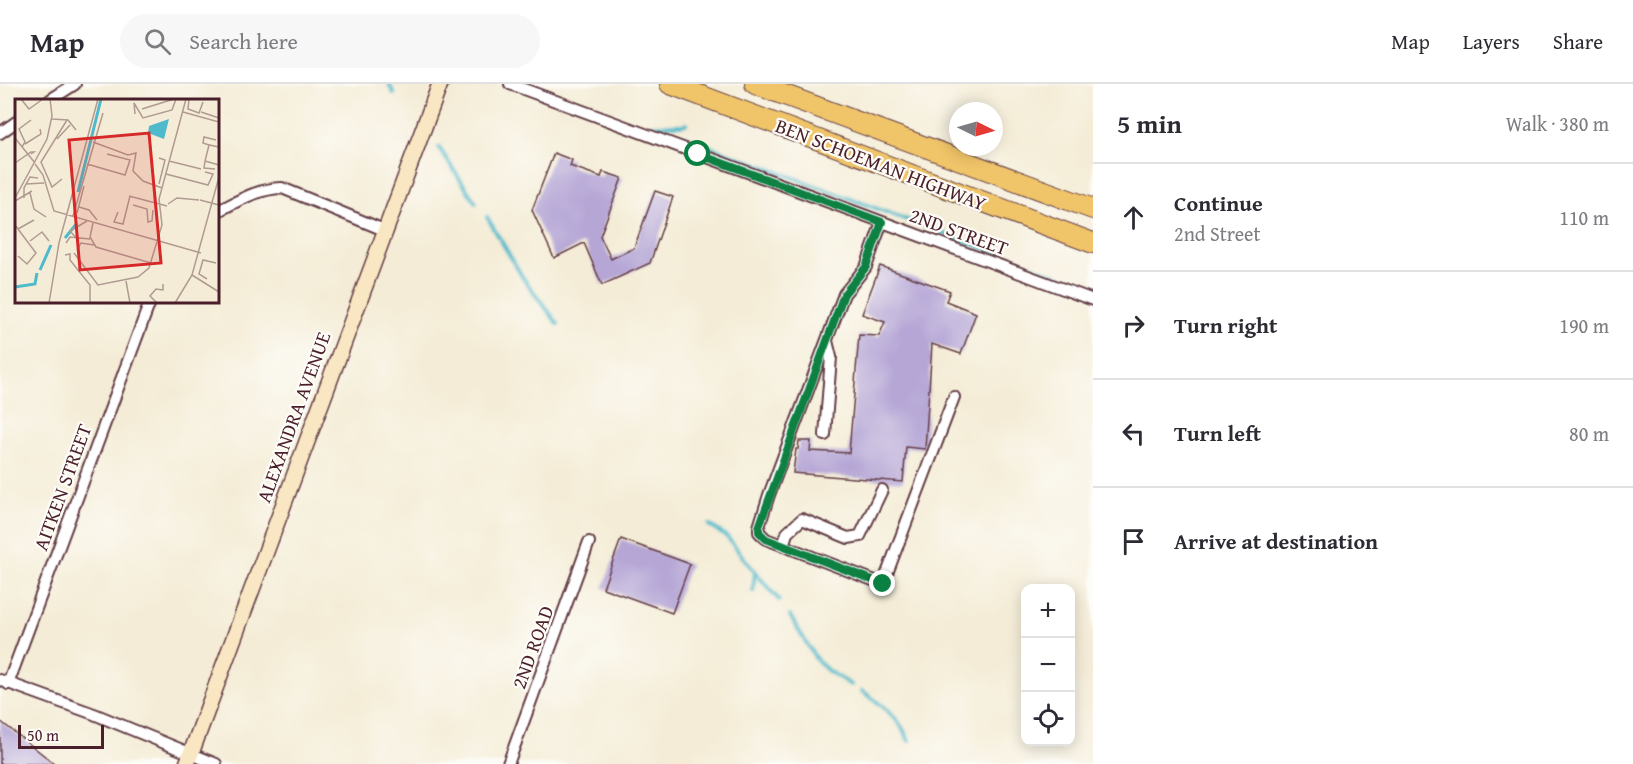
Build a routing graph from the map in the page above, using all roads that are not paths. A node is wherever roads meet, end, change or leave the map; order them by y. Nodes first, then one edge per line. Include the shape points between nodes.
1 (75, 84) edge
2 (440, 84) edge
3 (510, 84) edge
4 (670, 84) edge
5 (755, 84) edge
6 (52, 99) edge
7 (15, 123) edge
8 (0, 133) edge
9 (1093, 209) edge
10 (219, 210) edge
11 (882, 222) junction
12 (384, 230) junction
13 (1093, 243) edge
14 (1093, 300) edge
15 (150, 303) edge
16 (827, 340) junction
17 (954, 397) dead end
18 (825, 435) dead end
19 (882, 490) dead end
20 (589, 542) dead end
21 (783, 546) junction
22 (4, 682) edge
23 (189, 759) edge
24 (216, 764) edge
25 (508, 764) edge

1 - 6 street
2 - 12 main road, ALEXANDRA AVENUE
3 - 11 street, 2ND STREET
4 - 13 highway, BEN SCHOEMAN HIGHWAY
5 - 9 highway, BEN SCHOEMAN HIGHWAY
7 - 8 street
10 - 12 street via 246,195 282,188
11 - 14 street, 2ND STREET
11 - 16 street via 866,267 844,294
12 - 23 main road, ALEXANDRA AVENUE
15 - 22 street, AITKEN STREET
16 - 18 street via 831,357
16 - 21 street via 759,527 766,539
17 - 21 street via 883,584
19 - 21 street via 860,536 848,538 802,519 788,533
20 - 25 street, 2ND ROAD
22 - 23 street via 94,714
23 - 24 street

